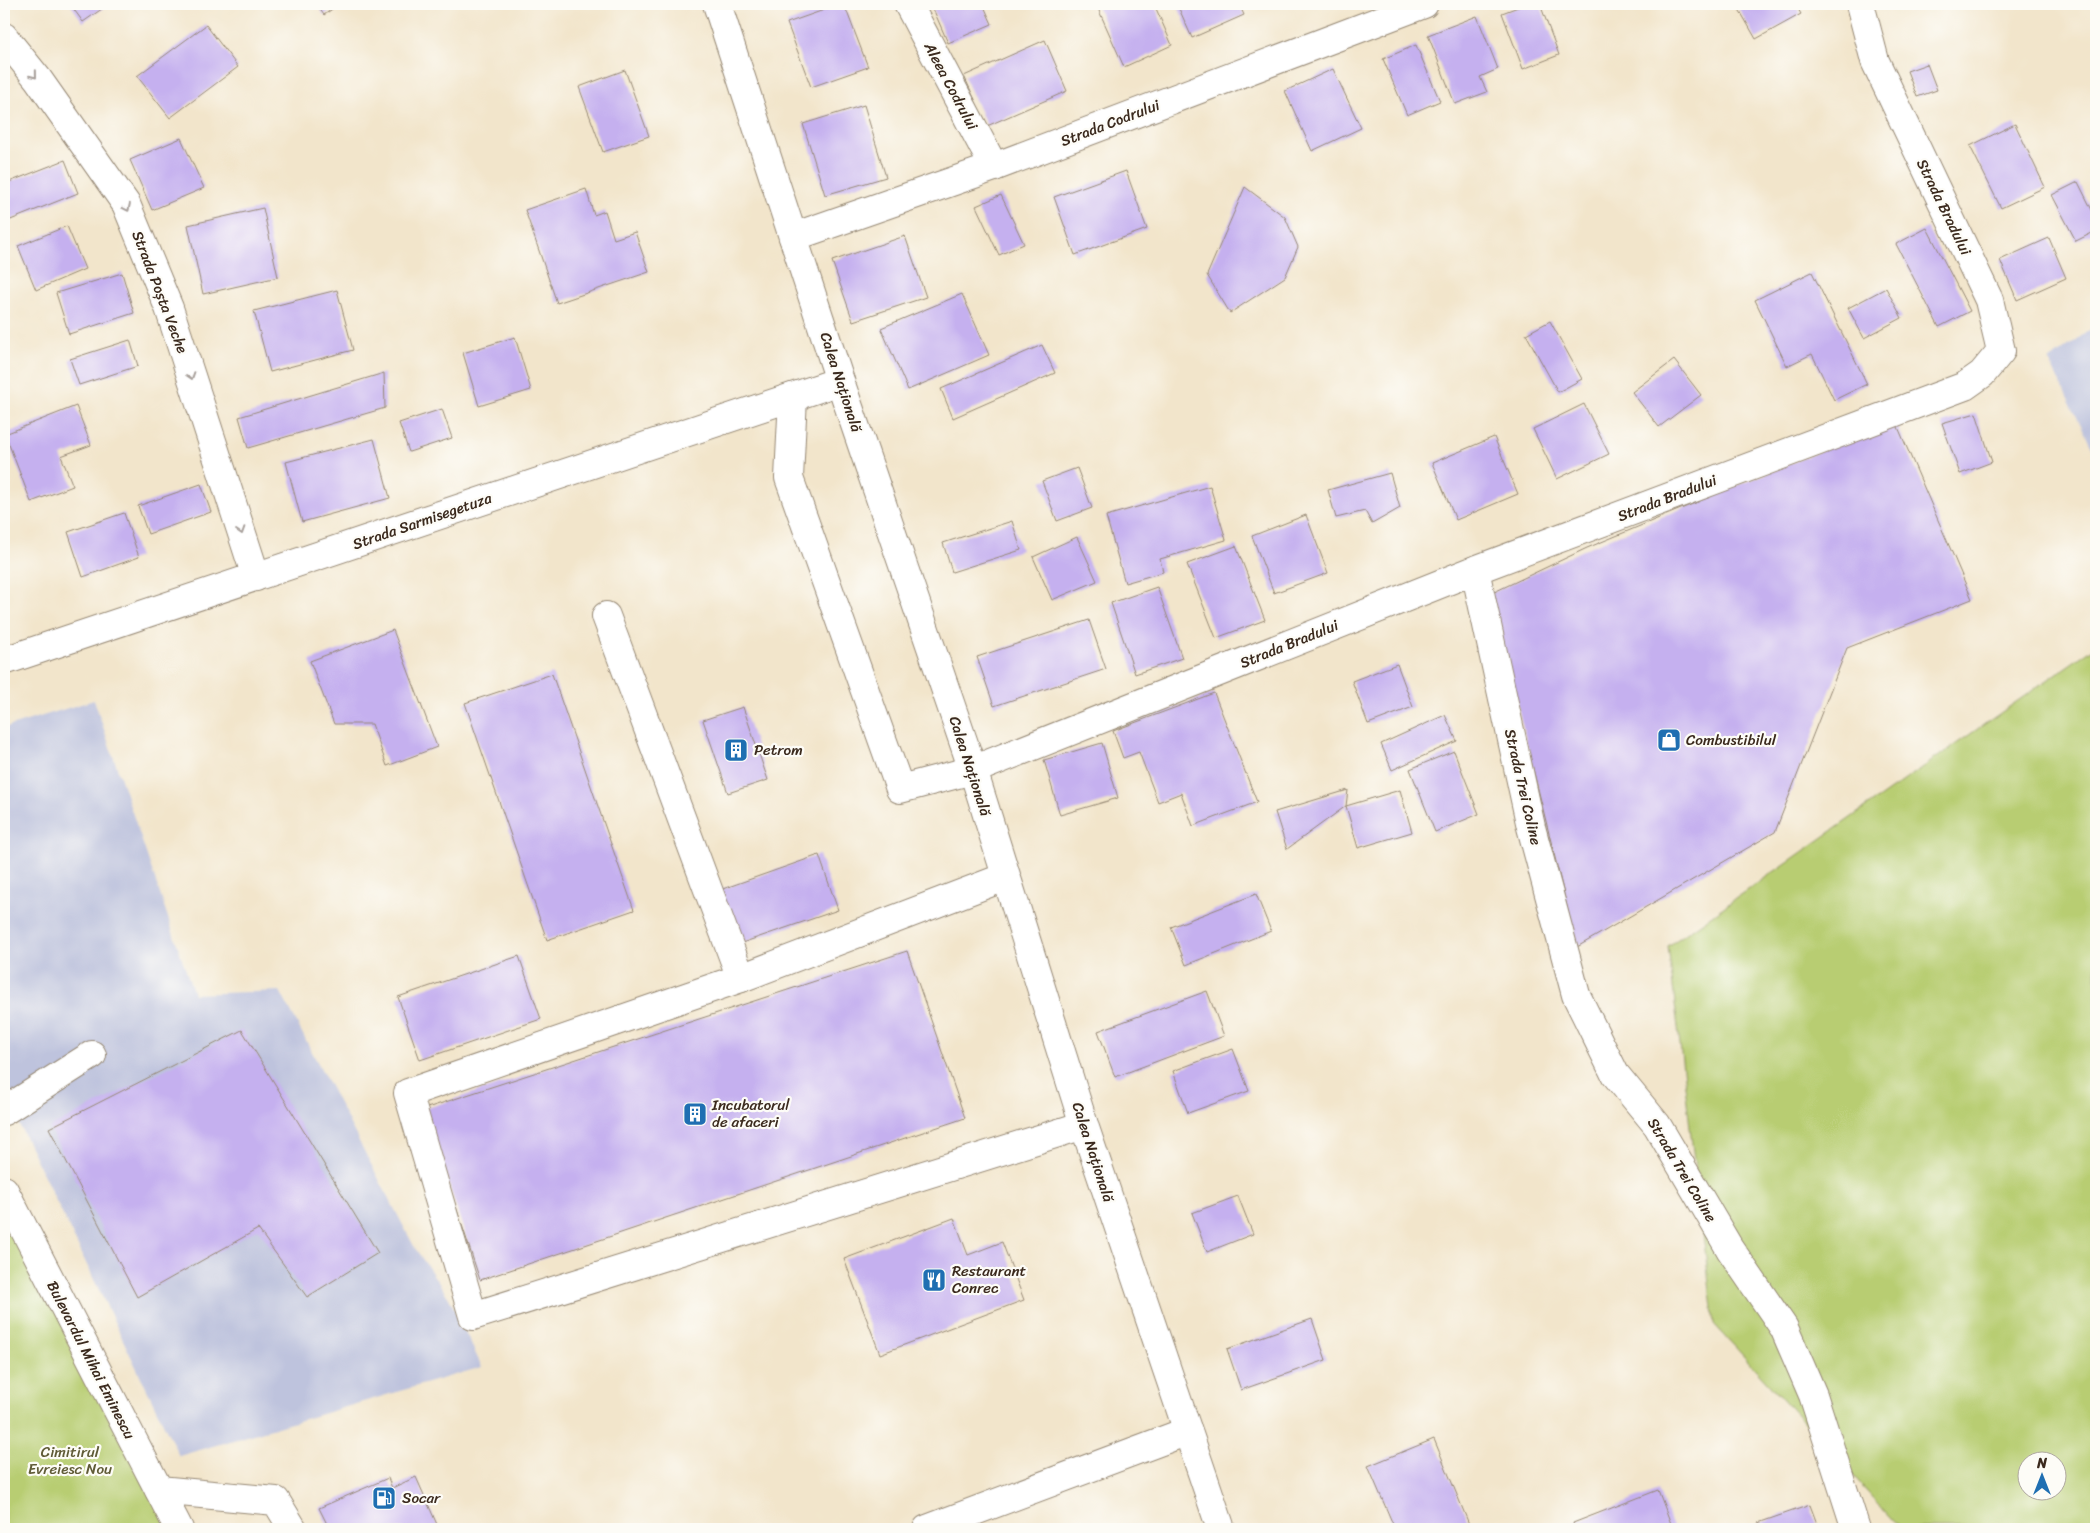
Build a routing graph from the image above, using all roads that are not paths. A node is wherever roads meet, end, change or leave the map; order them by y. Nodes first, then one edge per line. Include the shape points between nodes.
1 (718, 4) edge
2 (908, 4) edge
3 (1424, 4) edge
4 (1860, 4) edge
5 (4, 37) edge
6 (994, 167) junction
7 (794, 237) junction
8 (840, 381) junction
9 (793, 397) junction
10 (1475, 570) junction
11 (256, 577) junction
12 (606, 616) dead end
13 (4, 661) edge
14 (973, 770) junction
15 (1005, 876) junction
16 (741, 978) junction
17 (92, 1055) dead end
18 (4, 1111) edge
19 (1084, 1125) junction
20 (4, 1190) edge
21 (1188, 1430) junction
22 (159, 1490) junction
23 (179, 1529) edge
24 (293, 1529) edge
25 (926, 1529) edge
26 (1221, 1529) edge
27 (1856, 1529) edge

1 - 7 street, Calea Națională
2 - 6 street, Aleea Codrului
3 - 6 street, Strada Codrului
4 - 10 street, Strada Bradului via 1874,61 1989,300 2001,352 1982,374 1965,386
5 -> 11 street, Strada Poșta Veche via 126,204 168,308
6 - 7 street, Strada Codrului
7 - 8 street, Calea Națională
8 - 9 street, Strada Sarmisegetuza
8 - 14 street, Calea Națională
9 - 11 street, Strada Sarmisegetuza
9 - 14 street, Strada Bradului via 789,478 900,789
10 - 14 street, Strada Bradului
10 - 27 street, Strada Trei Coline via 1531,827 1576,994 1615,1074 1657,1125 1730,1249 1784,1328 1813,1394
11 - 13 street, Strada Sarmisegetuza
12 - 16 street
14 - 15 street, Calea Națională
15 - 16 street
15 - 19 street, Calea Națională
16 - 19 street via 408,1093 473,1316
17 - 18 street
19 - 21 street, Calea Națională
20 - 22 street, Bulevardul Mihai Eminescu
21 - 25 street
21 - 26 street, Calea Națională
22 - 23 street, Bulevardul Mihai Eminescu
22 - 24 street via 276,1501

